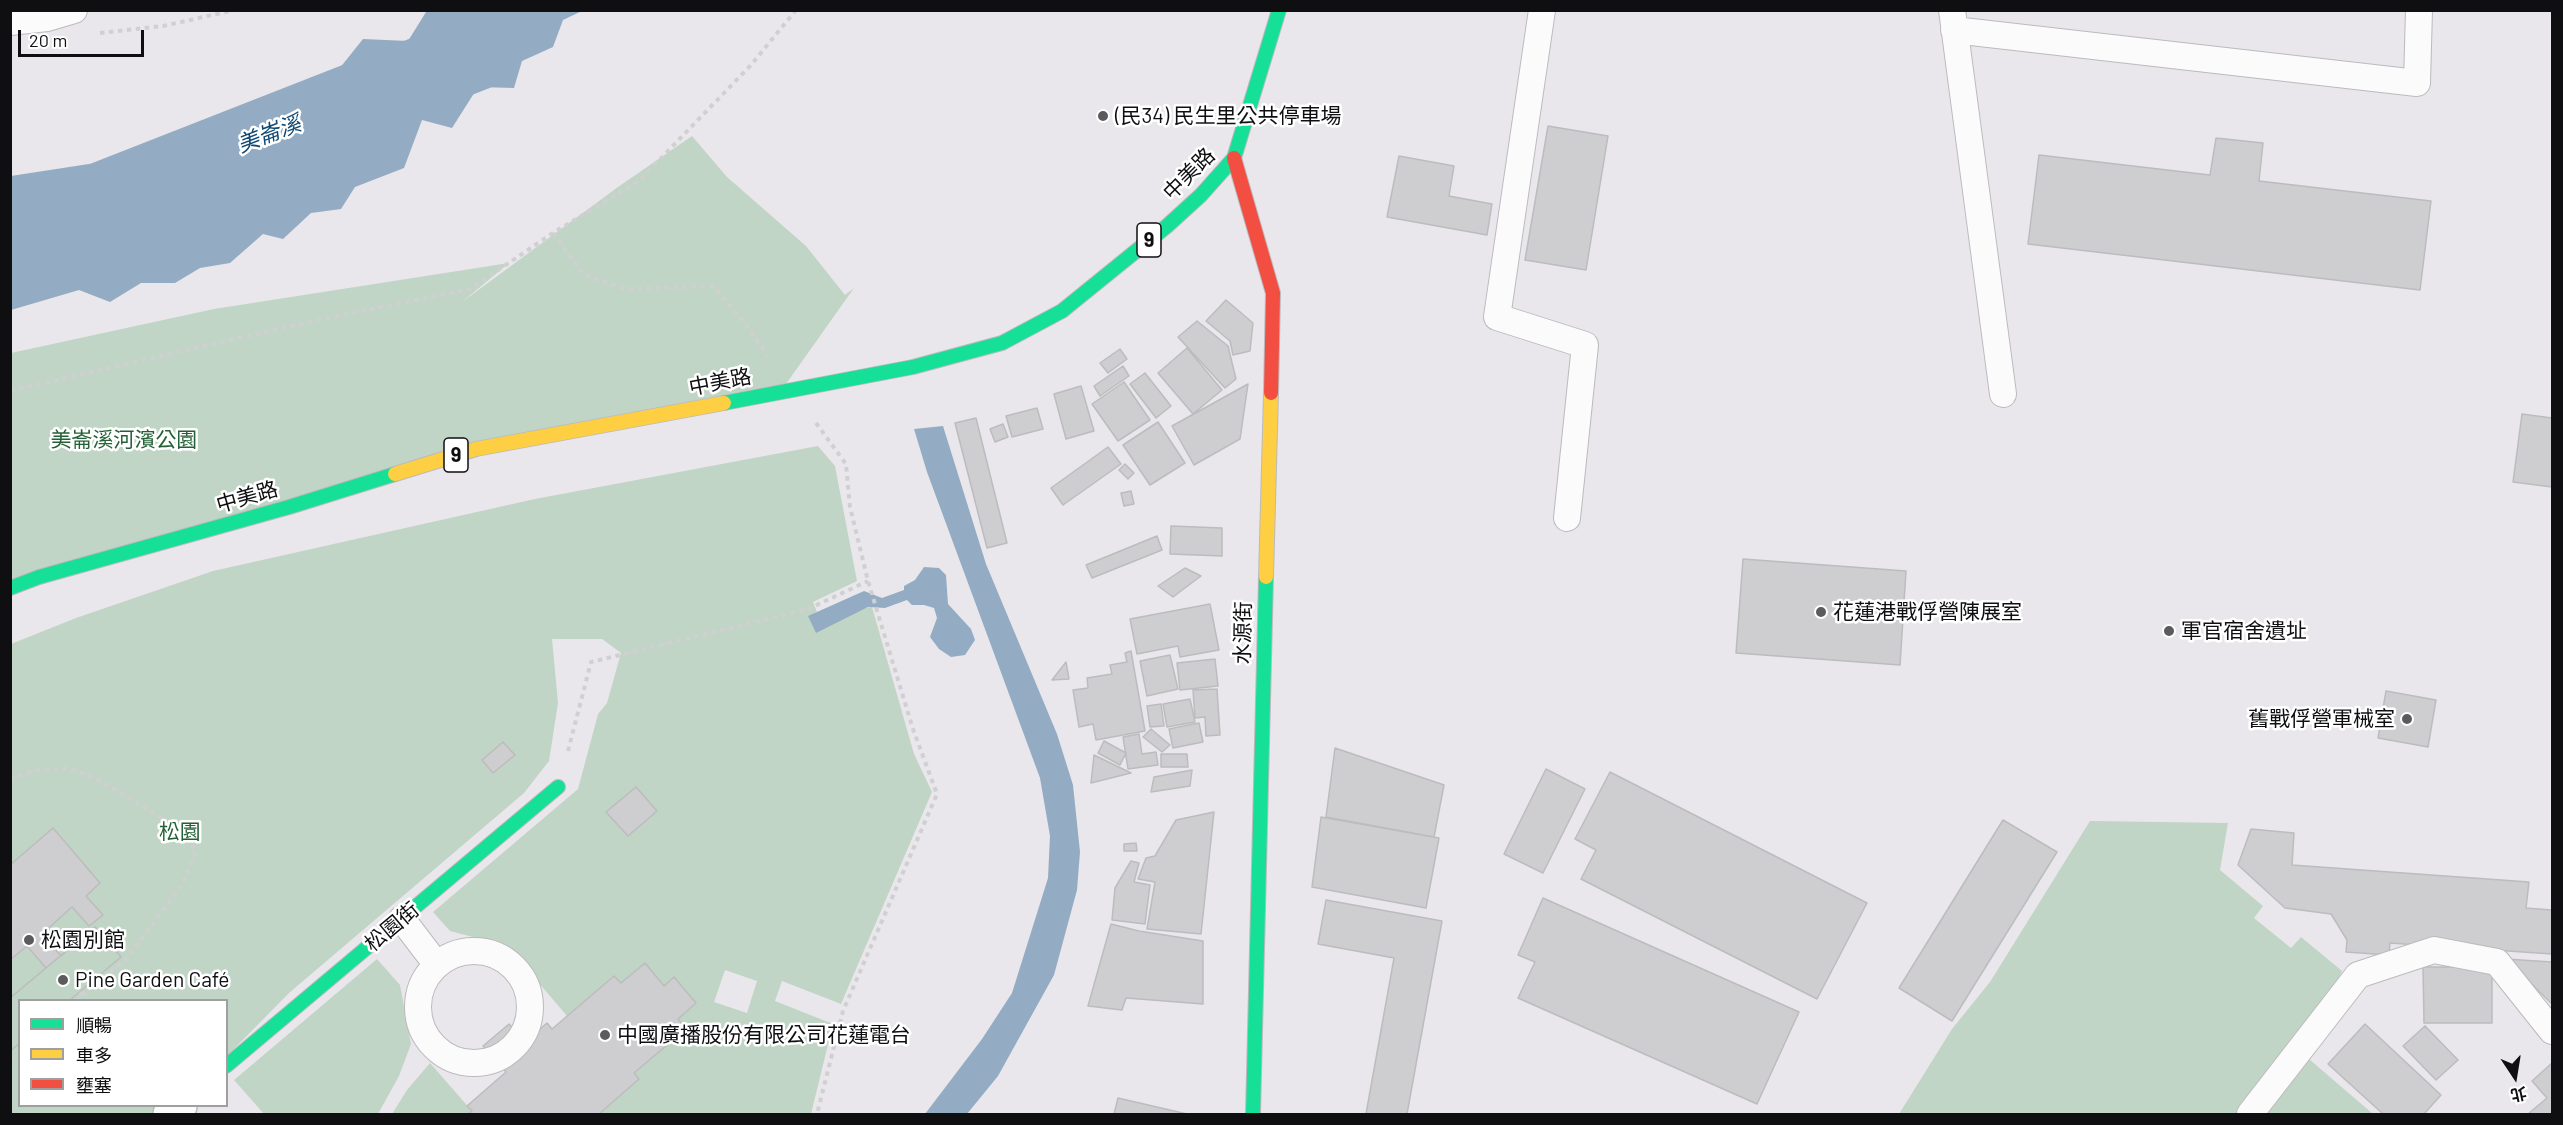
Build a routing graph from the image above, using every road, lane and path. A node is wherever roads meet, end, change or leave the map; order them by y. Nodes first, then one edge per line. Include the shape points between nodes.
1 (74, 10) edge
2 (235, 10) edge
3 (796, 10) edge
4 (1279, 10) edge
5 (1542, 10) edge
6 (2419, 10) edge
7 (1953, 20) edge
8 (10, 22) edge
9 (92, 34) dead end
10 (1234, 158) junction
11 (553, 233) junction
12 (626, 289) dead end
13 (10, 391) edge
14 (2003, 394) dead end
15 (1568, 518) dead end
16 (859, 539) dead end
17 (868, 581) junction
18 (10, 588) edge
19 (10, 779) edge
20 (558, 787) joint
21 (402, 919) junction
22 (437, 965) junction
23 (81, 994) junction
24 (78, 999) edge
25 (86, 999) edge
26 (2553, 1031) edge
27 (228, 1064) edge
28 (818, 1114) edge
29 (1253, 1114) edge
30 (2250, 1114) edge

1 - 8 lane
2 - 9 path via 163,26
3 - 11 path via 751,65 639,181
4 - 10 main road, 中美路 / 9
5 - 15 lane via 1497,317 1585,345
6 - 7 lane via 2418,83
7 - 14 lane
10 - 18 main road, 中美路 / 9 via 1167,226 1062,311 1002,343 913,367 476,449
10 - 29 main road, 水源街 via 1273,293
11 - 12 path via 584,275
11 - 13 path via 470,289
16 - 17 path
17 - 20 path via 808,609 591,662
17 - 28 path via 937,794 843,1011
19 - 23 path via 35,771 68,768 95,778 177,827 196,851 182,885 126,959
20 - 21 main road, 松園街
21 - 22 lane
21 - 27 main road, 松園街
22 - 22 lane via 429,971 420,989 417,1008 420,1028 430,1045 465,1064 503,1056 518,1043 528,1026 531,1007 527,987 517,970 502,958 483,951 463,951
23 - 24 path
23 - 25 path
26 - 30 lane via 2497,962 2433,950 2358,975

